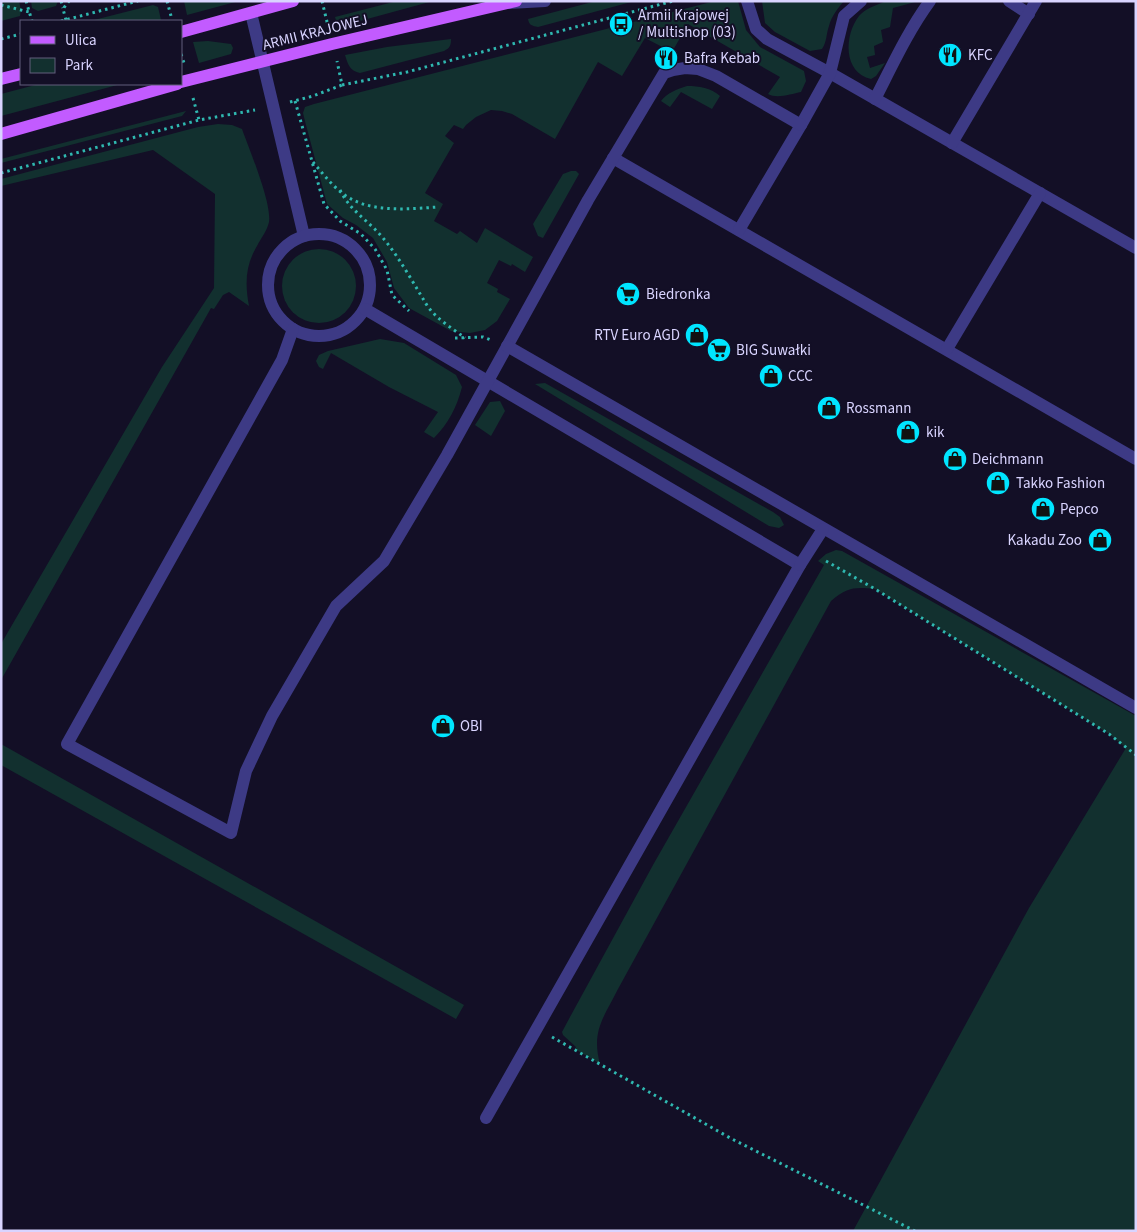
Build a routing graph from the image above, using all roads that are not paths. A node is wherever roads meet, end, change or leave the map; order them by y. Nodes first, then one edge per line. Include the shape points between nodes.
1 (293, 1) edge
2 (545, 1) edge
3 (747, 1) edge
4 (861, 1) edge
5 (930, 1) edge
6 (1009, 1) edge
7 (1036, 1) edge
8 (512, 2) edge
9 (250, 13) junction
10 (1029, 14) junction
11 (182, 32) edge
12 (262, 62) junction
13 (830, 72) junction
14 (20, 74) edge
15 (1, 79) edge
16 (182, 82) edge
17 (173, 85) edge
18 (875, 99) junction
19 (801, 125) junction
20 (1, 134) edge
21 (952, 143) junction
22 (613, 158) junction
23 (1040, 193) junction
24 (739, 230) junction
25 (304, 236) junction
26 (1136, 248) edge
27 (365, 309) junction
28 (293, 330) junction
29 (507, 346) junction
30 (947, 349) junction
31 (488, 382) junction
32 (1136, 459) edge
33 (823, 529) junction
34 (800, 565) junction
35 (1136, 708) edge
36 (486, 1118) dead end

1 - 9 main road
2 - 8 street
3 - 13 street via 761,35
4 - 13 street via 844,16
5 - 18 street
6 - 10 street
7 - 10 street
8 - 12 main road, ARMII KRAJOWEJ
9 - 11 main road
9 - 12 street
10 - 21 street
12 - 16 main road, ARMII KRAJOWEJ
12 - 25 street
13 - 18 street
13 - 19 street
14 - 15 main road
17 - 20 main road
18 - 21 street
19 - 22 street via 716,76 698,69 673,70 664,74
19 - 24 street
21 - 23 street
22 - 24 street
22 - 29 street
23 - 26 street
23 - 30 street
24 - 30 street
25 - 27 street via 334,236 359,252 371,280
25 - 28 street via 293,241 276,257 268,279 274,308
27 - 28 street via 357,321 333,335 319,337
27 - 31 street
28 - 31 street via 282,360 67,744 231,833 246,771 272,716 336,606 384,561
29 - 31 street
29 - 33 street
30 - 32 street
31 - 34 street
33 - 34 street
33 - 35 street
34 - 36 street

